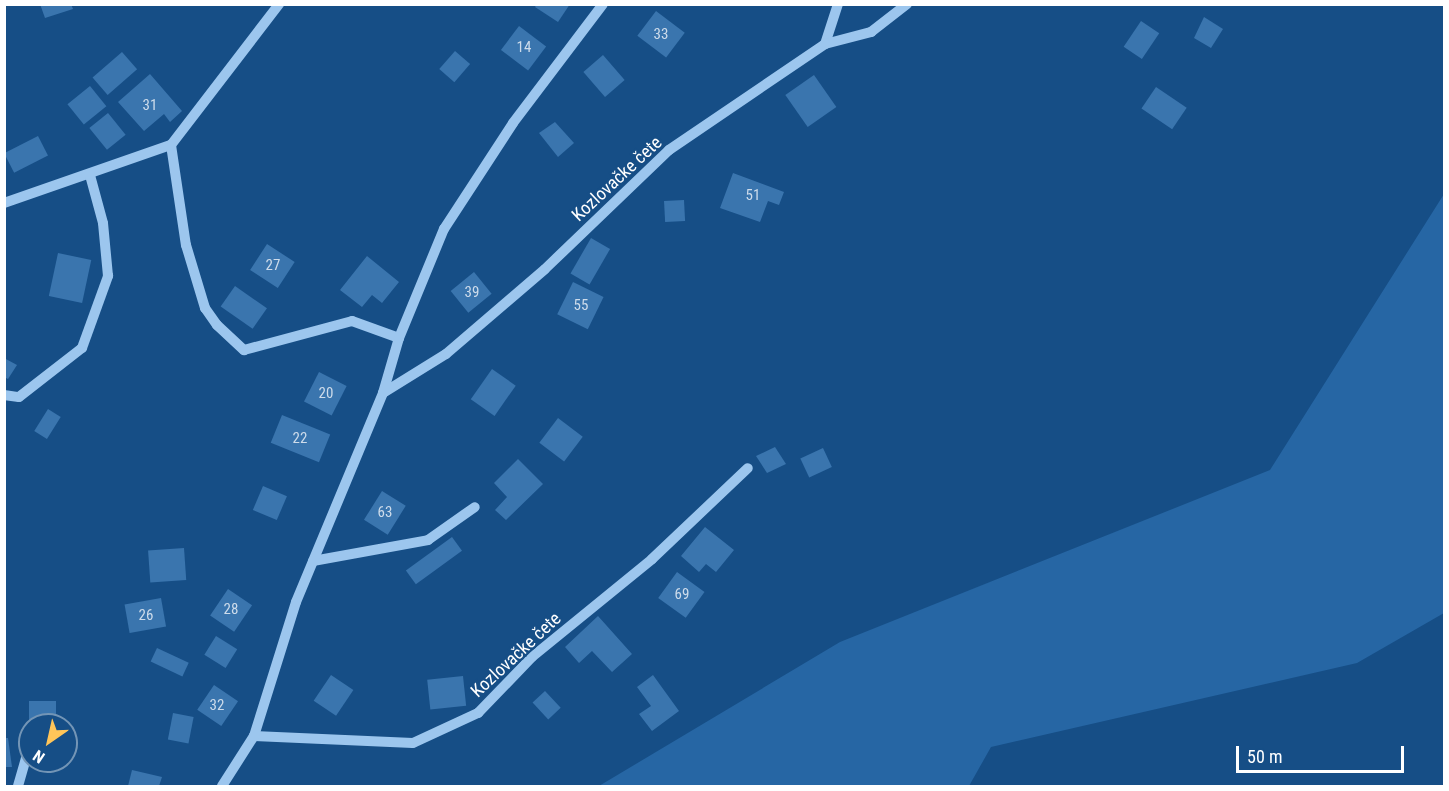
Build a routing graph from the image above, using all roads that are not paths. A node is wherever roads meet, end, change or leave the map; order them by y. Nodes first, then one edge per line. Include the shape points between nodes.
1 (279, 4) edge
2 (603, 4) edge
3 (838, 4) edge
4 (908, 4) edge
5 (825, 44) junction
6 (171, 145) junction
7 (90, 175) junction
8 (4, 203) edge
9 (399, 338) junction
10 (383, 393) junction
11 (4, 395) edge
12 (748, 468) dead end
13 (475, 507) dead end
14 (313, 561) junction
15 (254, 736) junction
16 (222, 786) edge

1 - 6 street
2 - 9 street via 513,123 444,229
3 - 5 street
4 - 5 street, Kozlovačke čete via 871,32
5 - 10 street, Kozlovačke čete via 669,150 545,269 446,354
6 - 7 street
6 - 9 street via 186,245 205,308 244,350 352,321
7 - 8 street
7 - 11 street via 103,223 108,276 82,348 19,397
9 - 10 street
10 - 14 street
12 - 15 street, Kozlovačke čete via 652,560 532,657 478,713 413,743
13 - 14 street via 428,540
14 - 15 street via 296,602
15 - 16 street

